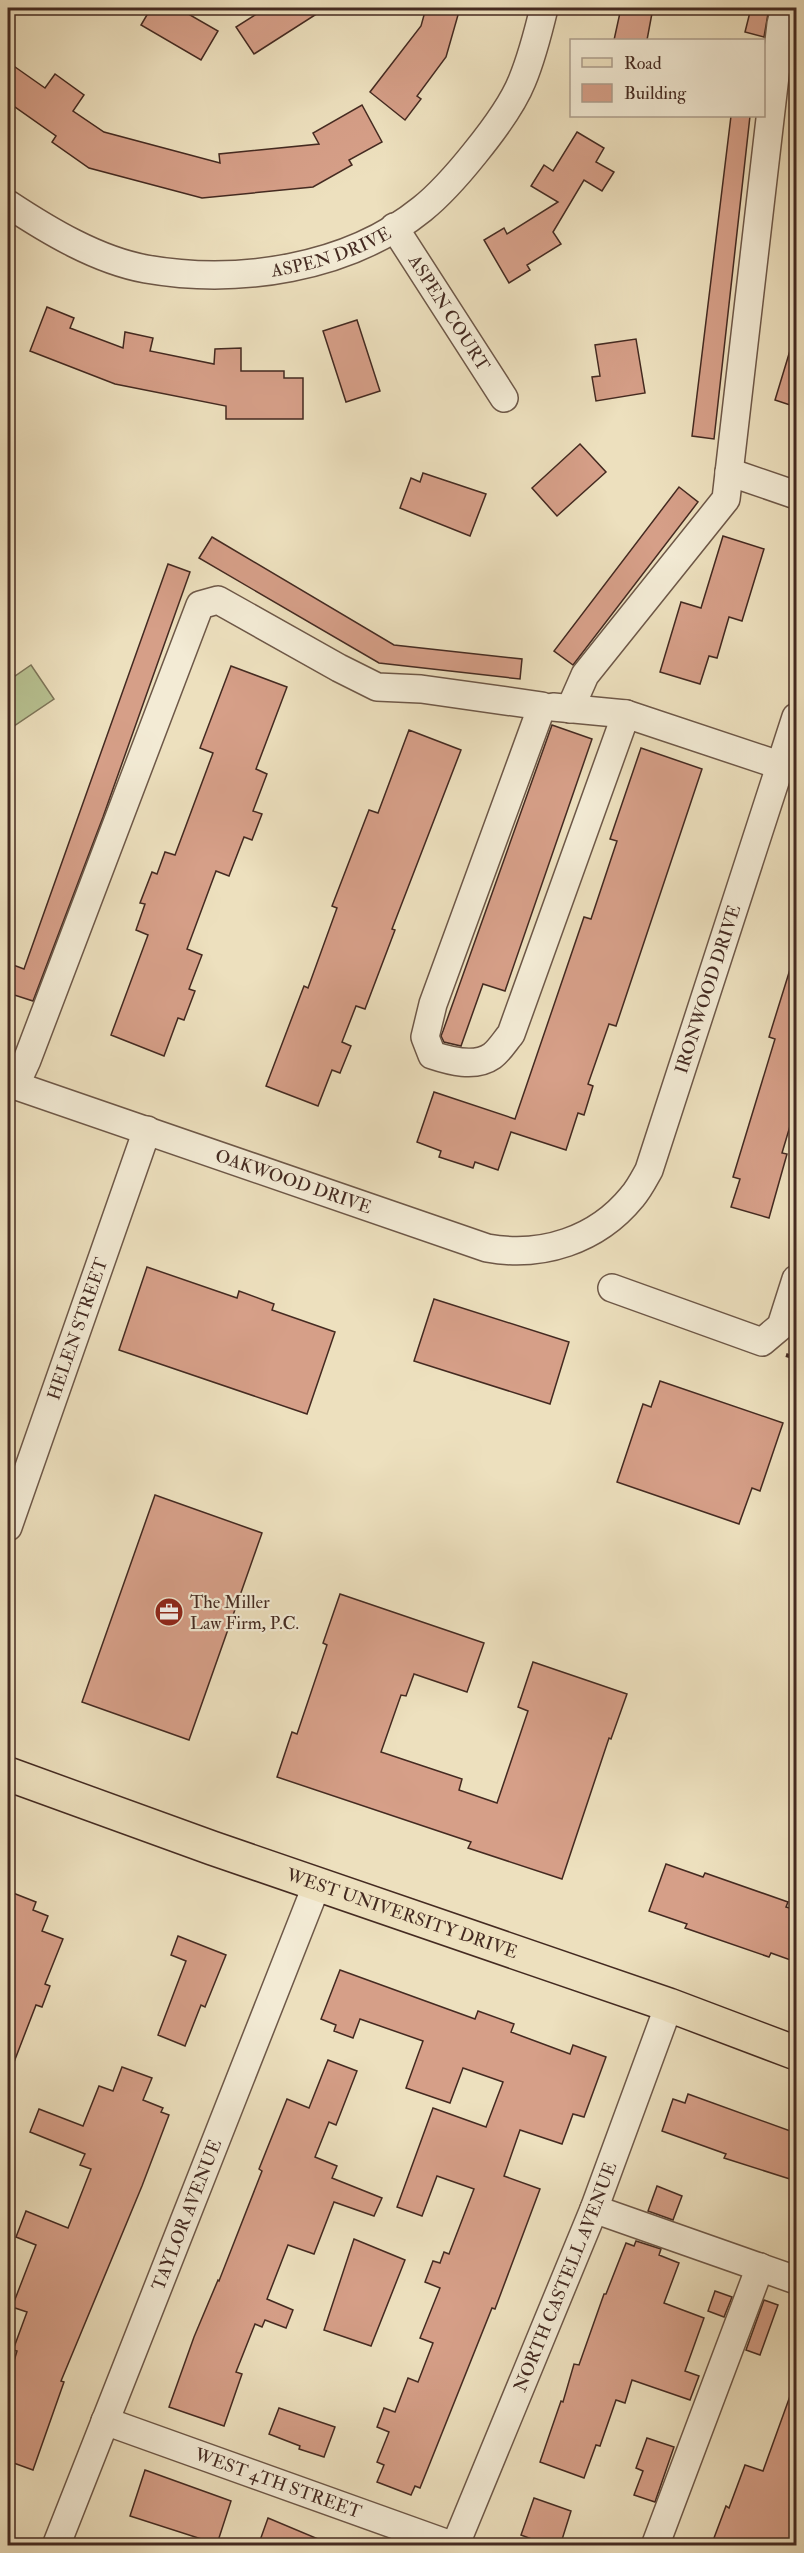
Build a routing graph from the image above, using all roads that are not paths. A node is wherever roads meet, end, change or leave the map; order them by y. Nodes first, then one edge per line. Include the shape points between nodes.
1 (544, 8) edge
2 (786, 8) edge
3 (8, 204) edge
4 (394, 227) junction
5 (504, 398) dead end
6 (729, 472) junction
7 (796, 495) edge
8 (543, 706) junction
9 (570, 709) junction
10 (626, 714) junction
11 (796, 717) edge
12 (782, 766) junction
13 (11, 1084) edge
14 (147, 1130) junction
15 (583, 1236) joint
16 (796, 1279) edge
17 (612, 1288) dead end
18 (8, 1527) edge
19 (8, 1774) edge
20 (317, 1884) junction
21 (669, 2005) junction
22 (796, 2053) edge
23 (594, 2209) junction
24 (760, 2267) junction
25 (796, 2280) edge
26 (105, 2421) junction
27 (56, 2546) edge
28 (454, 2546) edge
29 (655, 2546) edge

1 - 4 street, ASPEN DRIVE via 521,84 488,137 452,181 421,210
2 - 6 street via 781,24
3 - 4 street, ASPEN DRIVE via 38,224 106,258 145,269 207,275 259,272 321,260 376,239
4 - 5 street, ASPEN COURT
6 - 7 street
6 - 9 street via 726,499 585,675
8 - 9 street
8 - 10 street via 433,1004 425,1037 432,1055 446,1060 475,1063 493,1056 511,1034
8 - 13 street via 421,689 377,687 218,600 200,605 27,1060
9 - 10 street
10 - 12 street
11 - 12 street, IRONWOOD DRIVE
12 - 15 street, IRONWOOD DRIVE via 649,1170 634,1196 617,1214
13 - 14 street, OAKWOOD DRIVE
14 - 15 street, OAKWOOD DRIVE via 487,1248 530,1251
14 - 18 street, HELEN STREET
16 - 17 street via 781,1326 762,1342
19 - 20 main road, WEST UNIVERSITY DRIVE
20 - 21 main road, WEST UNIVERSITY DRIVE
20 - 26 street, TAYLOR AVENUE
21 - 22 main road, WEST UNIVERSITY DRIVE
21 - 23 street, NORTH CASTELL AVENUE
23 - 24 street
23 - 28 street, NORTH CASTELL AVENUE
24 - 25 street
24 - 29 street
26 - 27 street, TAYLOR AVENUE
26 - 28 street, WEST 4TH STREET

